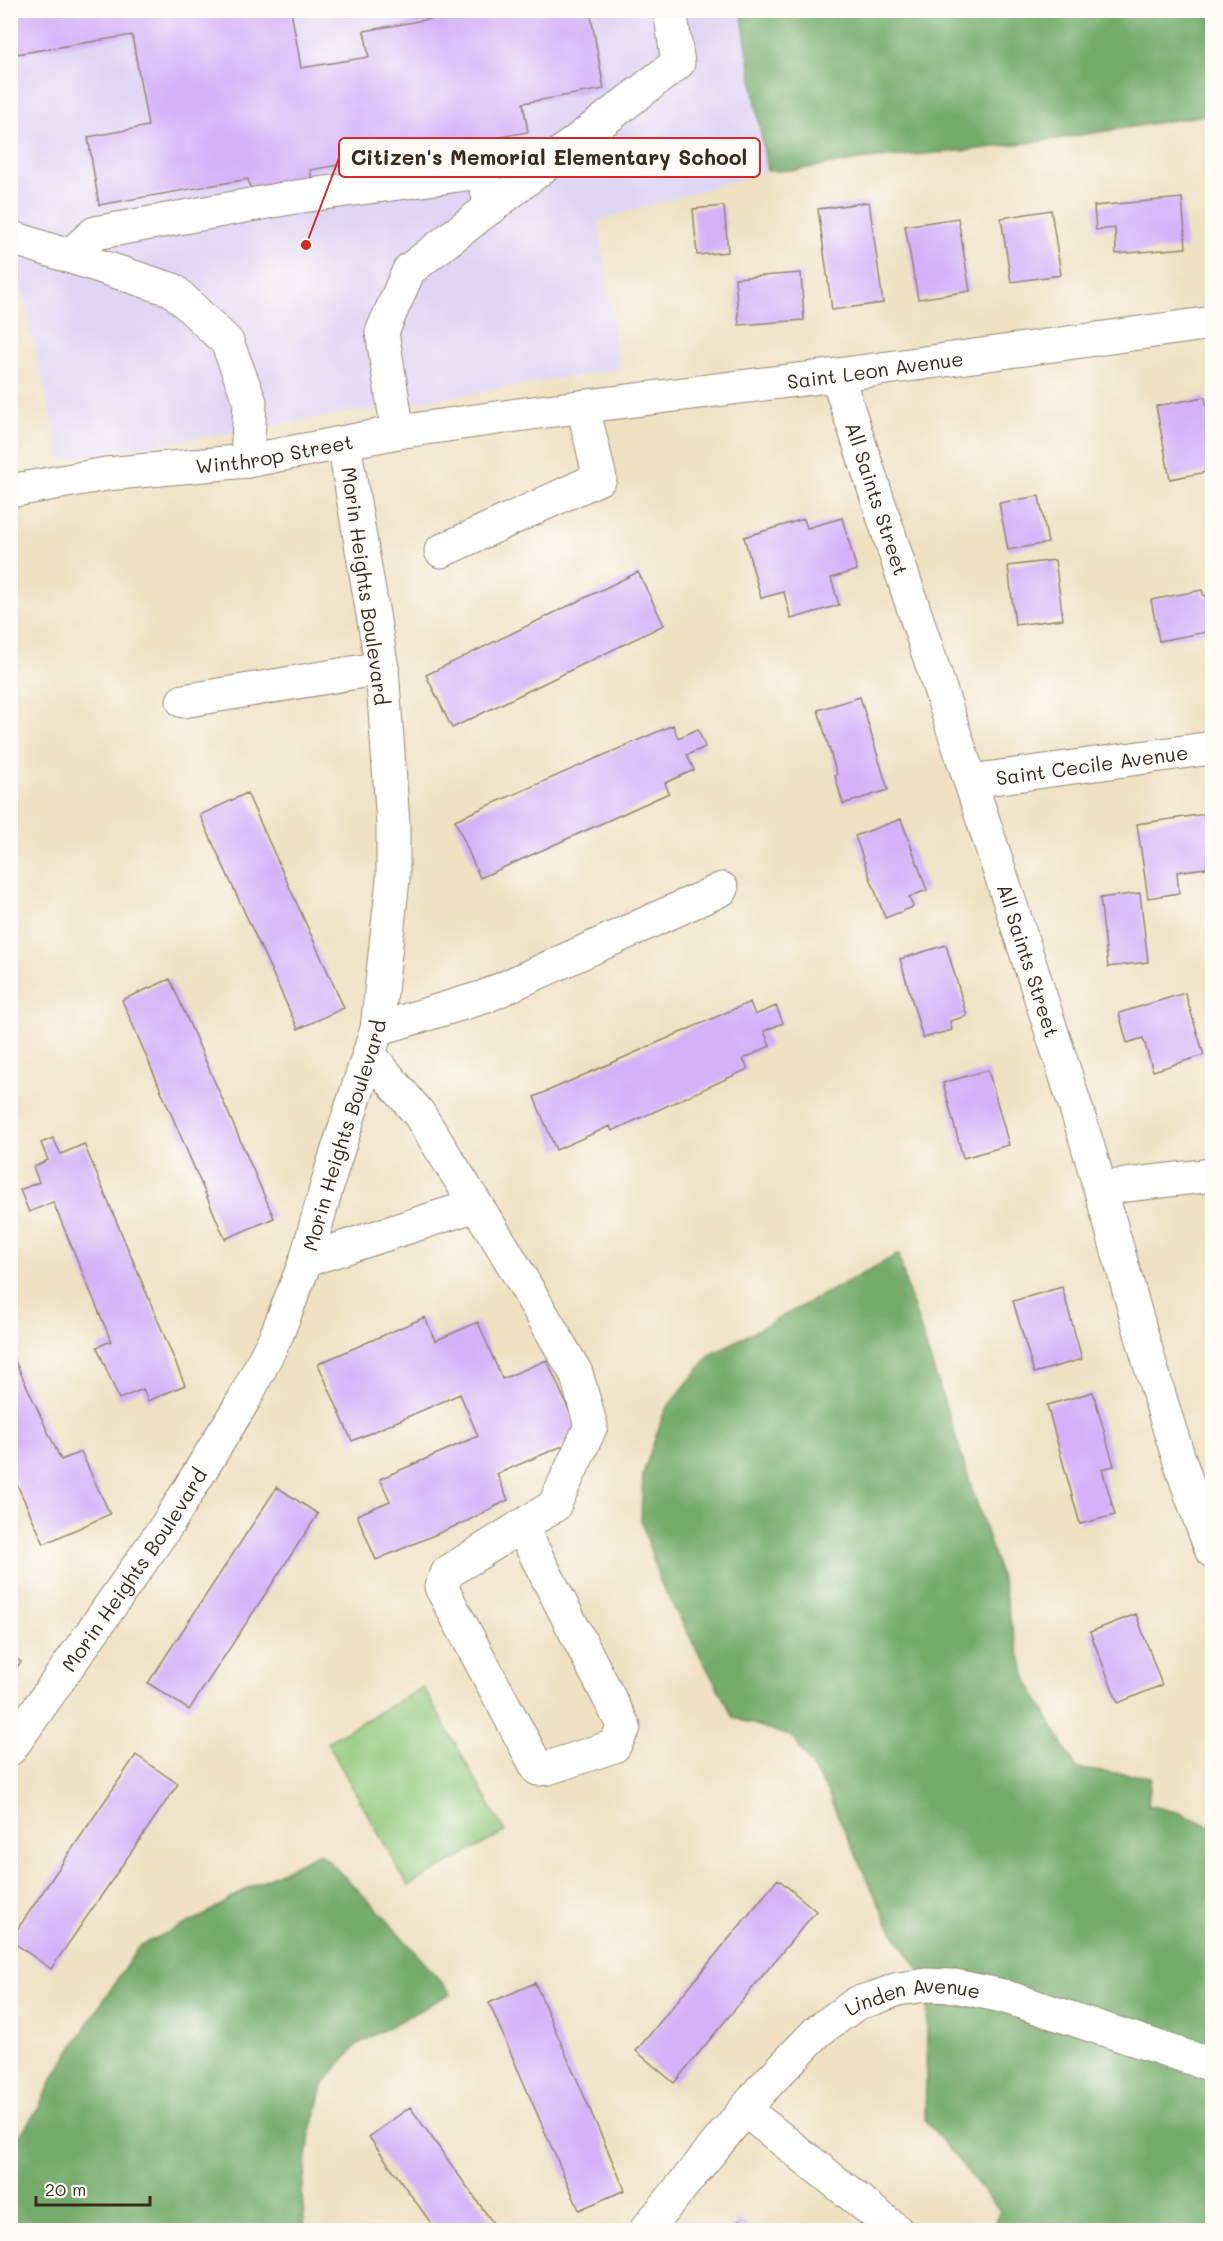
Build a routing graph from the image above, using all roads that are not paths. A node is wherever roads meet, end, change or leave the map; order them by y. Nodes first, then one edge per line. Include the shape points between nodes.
1 (670, 10) edge
2 (492, 207) junction
3 (10, 237) edge
4 (70, 255) junction
5 (1212, 323) edge
6 (837, 375) junction
7 (583, 406) junction
8 (539, 412) joint
9 (398, 432) junction
10 (344, 443) junction
11 (247, 461) junction
12 (10, 491) edge
13 (441, 551) dead end
14 (382, 668) junction
15 (183, 701) dead end
16 (1212, 748) edge
17 (971, 781) junction
18 (722, 889) dead end
19 (373, 1041) junction
20 (1212, 1175) edge
21 (1101, 1188) junction
22 (476, 1205) junction
23 (306, 1260) junction
24 (521, 1526) junction
25 (1212, 1551) edge
26 (10, 1749) edge
27 (1212, 2065) edge
28 (746, 2109) junction
29 (646, 2230) edge
30 (896, 2230) edge

1 - 2 street via 678,63
2 - 4 street via 481,172 295,196 94,233
2 - 9 street via 409,270 382,332
3 - 4 street
4 - 11 street via 173,290 227,342 250,402
5 - 6 street, Saint Leon Avenue
6 - 7 street, Saint Leon Avenue
6 - 17 street, All Saints Street
7 - 8 street, Saint Leon Avenue
7 - 13 street via 600,478
8 - 9 street, Winthrop Street
9 - 10 street, Winthrop Street
10 - 11 street, Winthrop Street
10 - 14 street, Morin Heights Boulevard
11 - 12 street, Winthrop Street via 106,474
14 - 15 street
14 - 19 street, Morin Heights Boulevard via 393,879
16 - 17 street, Saint Cecile Avenue
17 - 21 street, All Saints Street
18 - 19 street via 484,998
19 - 22 street
19 - 23 street, Morin Heights Boulevard
20 - 21 street
21 - 25 street, All Saints Street via 1178,1456
22 - 23 street
22 - 24 street via 576,1373 591,1426 554,1506
23 - 26 street, Morin Heights Boulevard via 277,1334 245,1398 169,1522
24 - 24 street via 448,1572 441,1587 538,1768 548,1768 614,1746 624,1726
27 - 28 street, Linden Avenue via 1003,1996 955,1986 927,1986 898,1989 857,2003 818,2031
28 - 29 street, Linden Avenue
28 - 30 street

